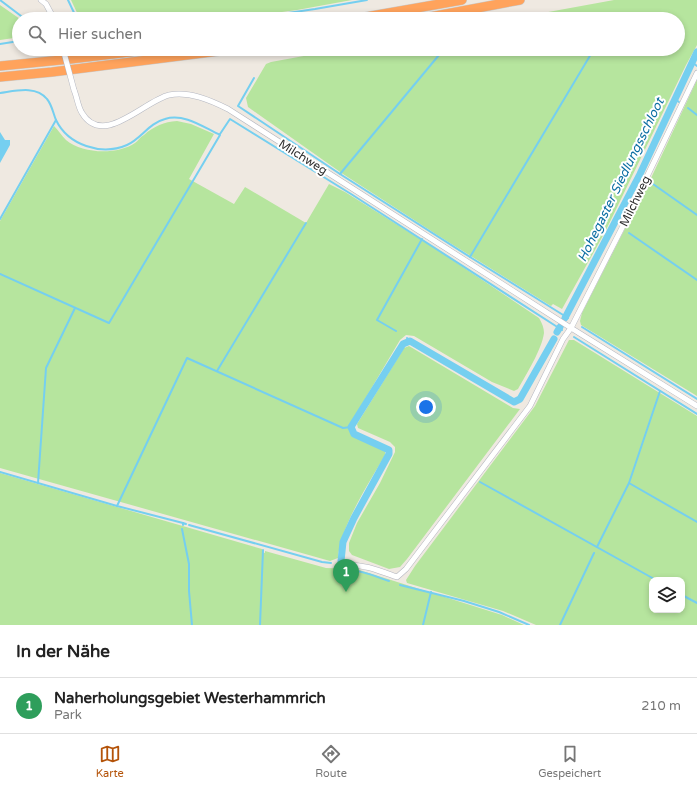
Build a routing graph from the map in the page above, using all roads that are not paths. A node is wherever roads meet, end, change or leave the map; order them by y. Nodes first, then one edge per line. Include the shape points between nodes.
1 (41, 0) edge
2 (462, 0) edge
3 (520, 0) edge
4 (50, 12) edge
5 (394, 12) edge
6 (456, 12) edge
7 (65, 56) edge
8 (91, 56) edge
9 (179, 56) edge
10 (0, 66) edge
11 (697, 73) edge
12 (0, 77) edge
13 (571, 328) junction
14 (697, 406) edge
15 (345, 565) dead end

1 - 4 street
2 - 5 highway
3 - 6 highway
7 - 13 street, Milchweg, bridge via 82,113 97,126 117,124 153,101 169,95 191,95 210,100 228,109
8 - 10 highway
9 - 12 highway
11 - 13 street, Milchweg
13 - 14 street, Milchweg
13 - 15 street via 530,406 406,569 397,577 356,564

